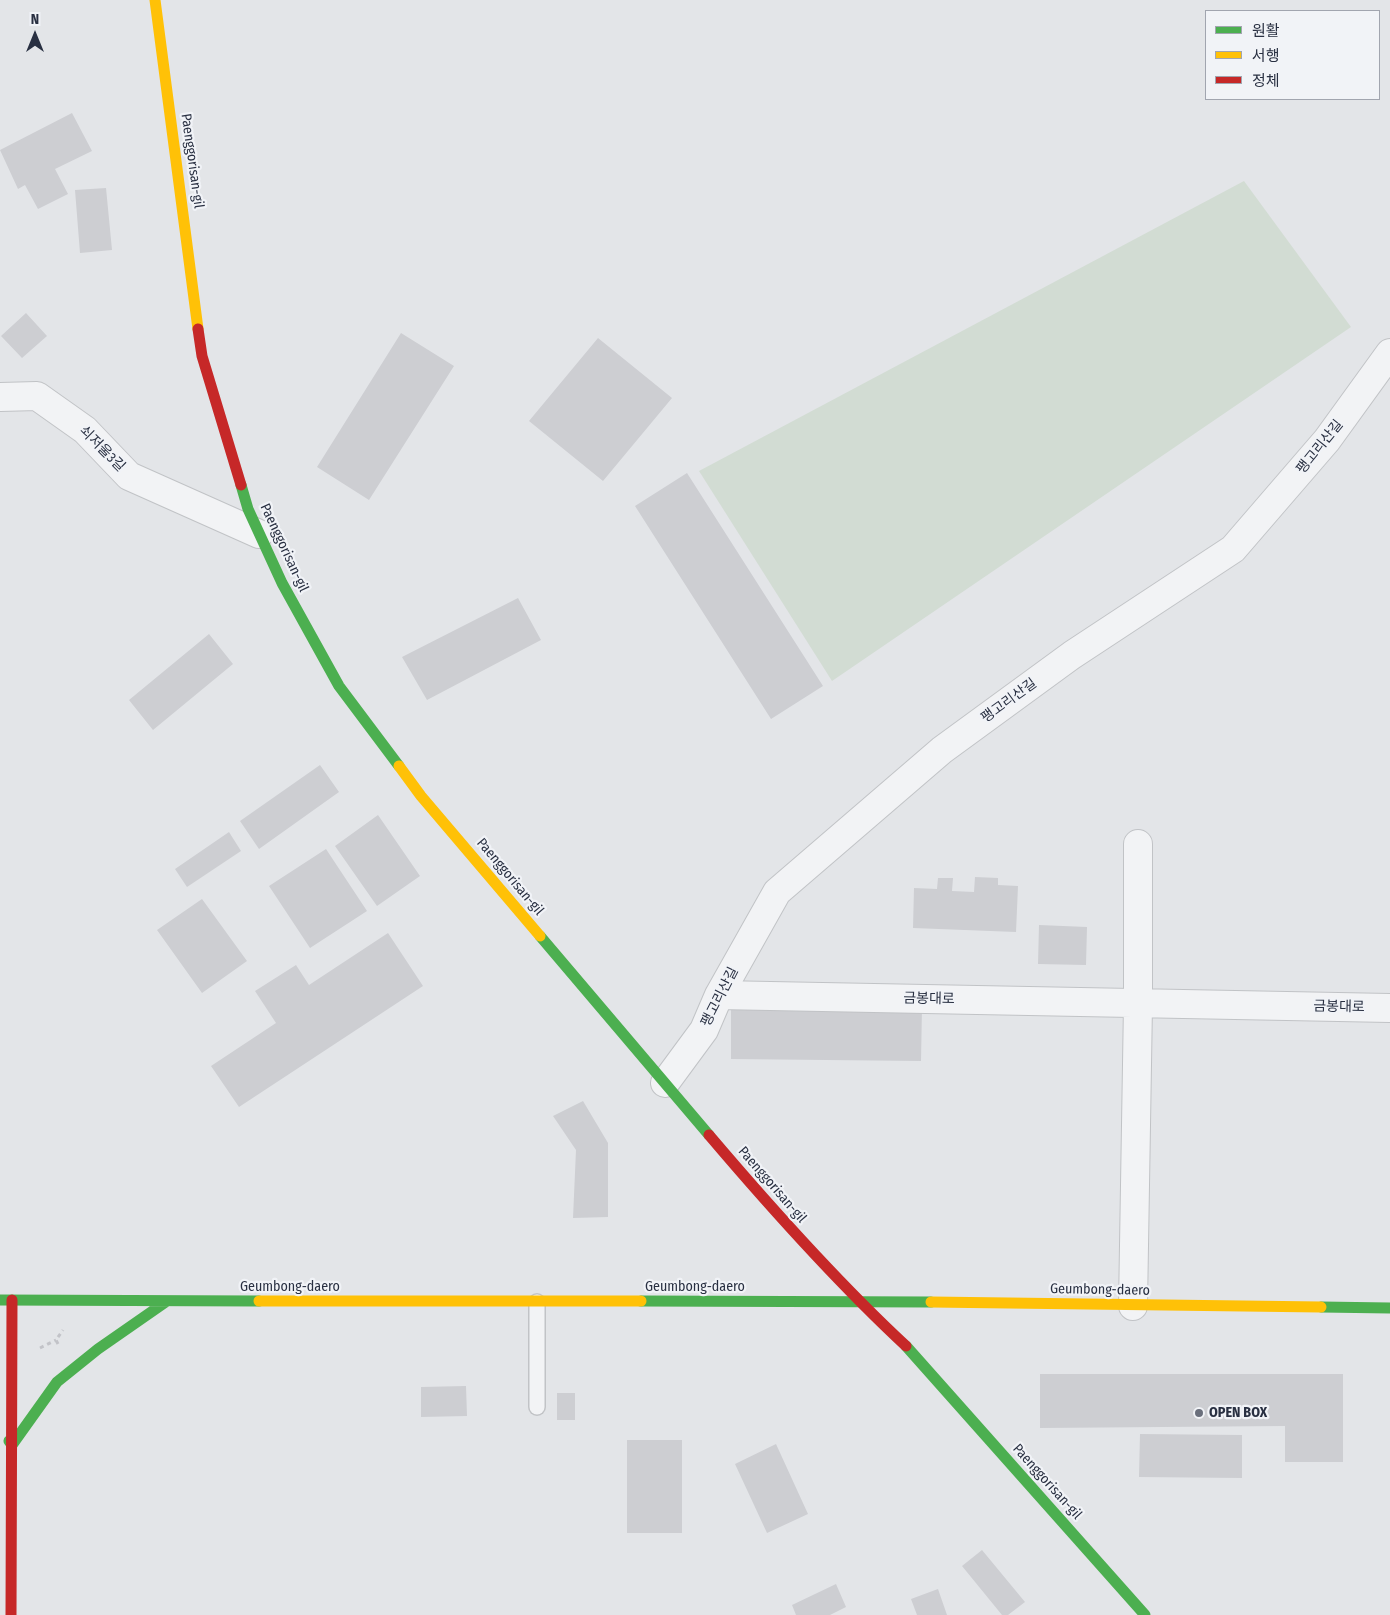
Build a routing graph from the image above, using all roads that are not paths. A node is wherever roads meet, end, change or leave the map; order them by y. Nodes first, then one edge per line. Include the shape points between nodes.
1 (155, 0) edge
2 (1390, 353) edge
3 (0, 397) edge
4 (259, 534) junction
5 (1138, 844) dead end
6 (719, 995) junction
7 (1138, 1004) junction
8 (1390, 1008) edge
9 (665, 1083) junction
10 (0, 1300) edge
11 (12, 1300) junction
12 (856, 1300) junction
13 (167, 1301) junction
14 (537, 1302) junction
15 (1133, 1306) junction
16 (1390, 1308) edge
17 (537, 1407) dead end
18 (0, 1426) edge
19 (12, 1445) junction
20 (11, 1615) edge
21 (1145, 1615) edge

1 - 4 street, Paenggorisan-gil via 202,356 248,509
2 - 6 street, 팽고리산길 via 1327,440 1233,548 1072,655 942,750 777,892
3 - 4 street, 쇠저울3길 via 36,396 85,430 129,476
4 - 9 street, Paenggorisan-gil via 339,686 421,796
5 - 7 street
6 - 7 street, 금봉대로
6 - 9 street, 팽고리산길 via 704,1030
7 - 8 street, 금봉대로
7 - 15 street
9 - 12 street, Paenggorisan-gil via 765,1201
10 - 11 street, Geumbong-daero
11 - 13 street, Geumbong-daero
11 - 19 street
12 - 14 street, Geumbong-daero
12 - 15 street, Geumbong-daero
12 - 21 street, Paenggorisan-gil via 912,1352
13 - 14 street, Geumbong-daero
13 - 19 street via 57,1382
14 - 17 lane
15 - 16 street, Geumbong-daero
18 - 19 street
19 - 20 street

